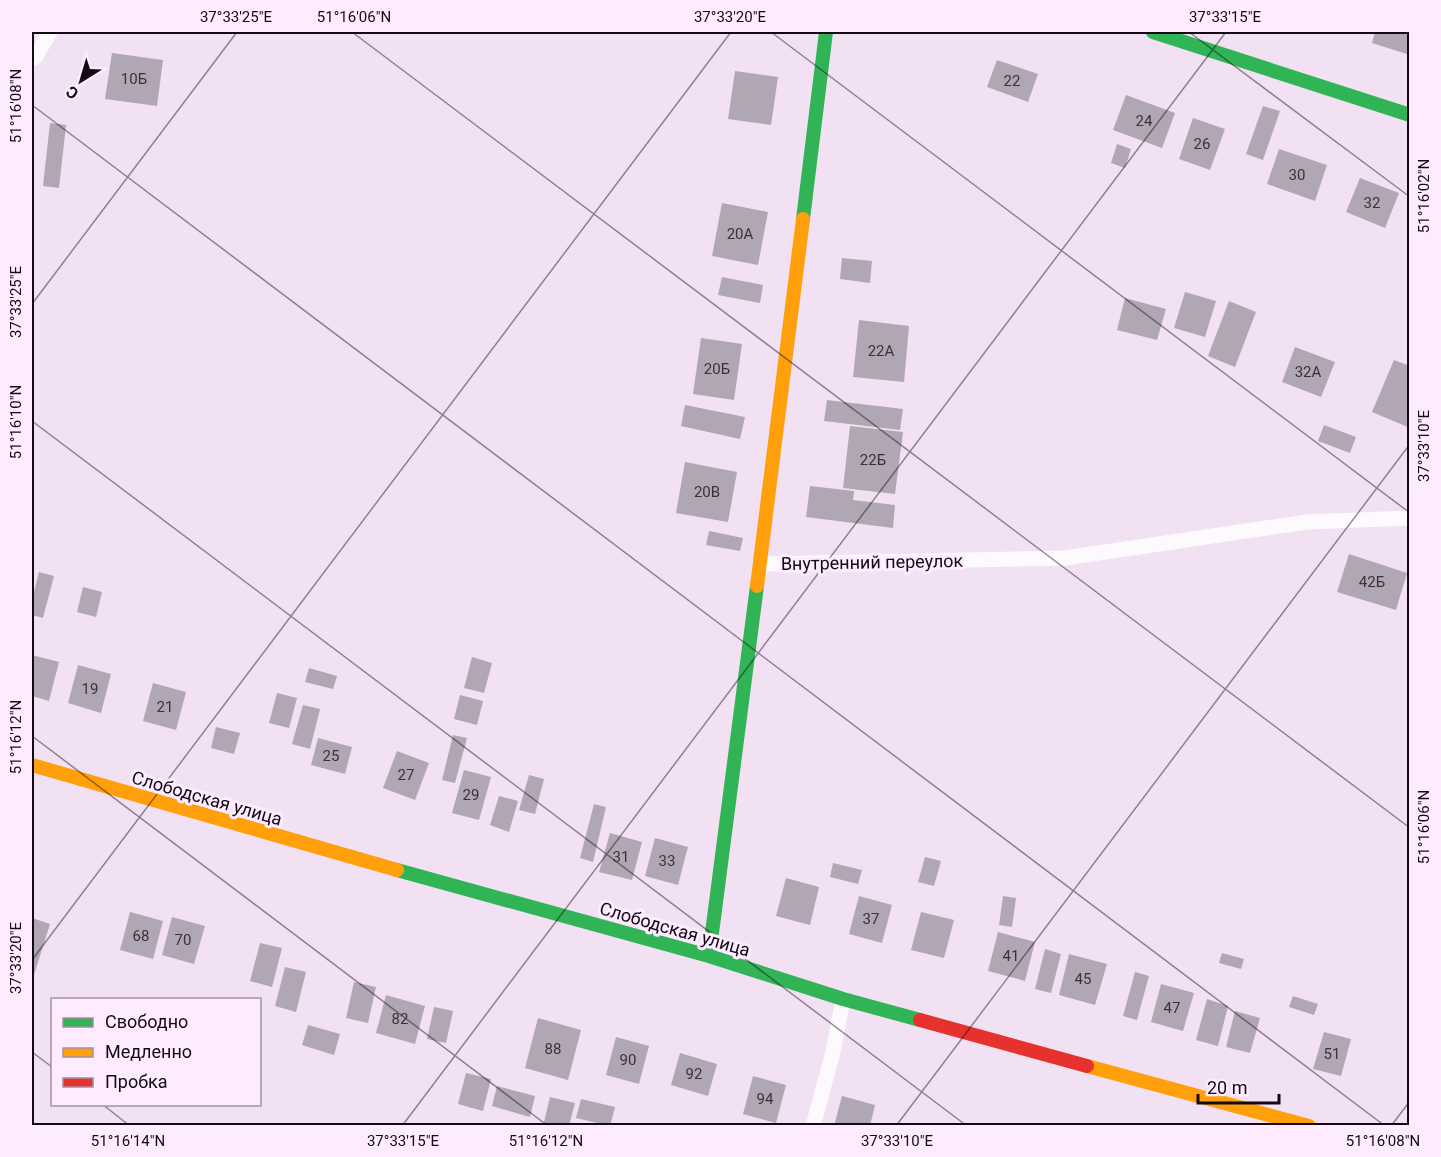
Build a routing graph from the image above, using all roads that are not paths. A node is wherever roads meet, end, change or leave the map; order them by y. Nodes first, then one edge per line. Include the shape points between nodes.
1 (50, 32) edge
2 (826, 32) edge
3 (1153, 32) edge
4 (32, 58) edge
5 (1410, 115) edge
6 (1410, 518) edge
7 (760, 564) junction
8 (32, 765) edge
9 (709, 956) junction
10 (843, 999) junction
11 (813, 1125) edge
12 (1309, 1125) edge

1 - 4 lane
2 - 7 street, Внутренний переулок
3 - 5 street
6 - 7 lane, Внутренний переулок via 1307,522 1065,558
7 - 9 street
8 - 9 street, Слободская улица
9 - 10 street, Слободская улица
10 - 11 lane
10 - 12 street, Слободская улица

